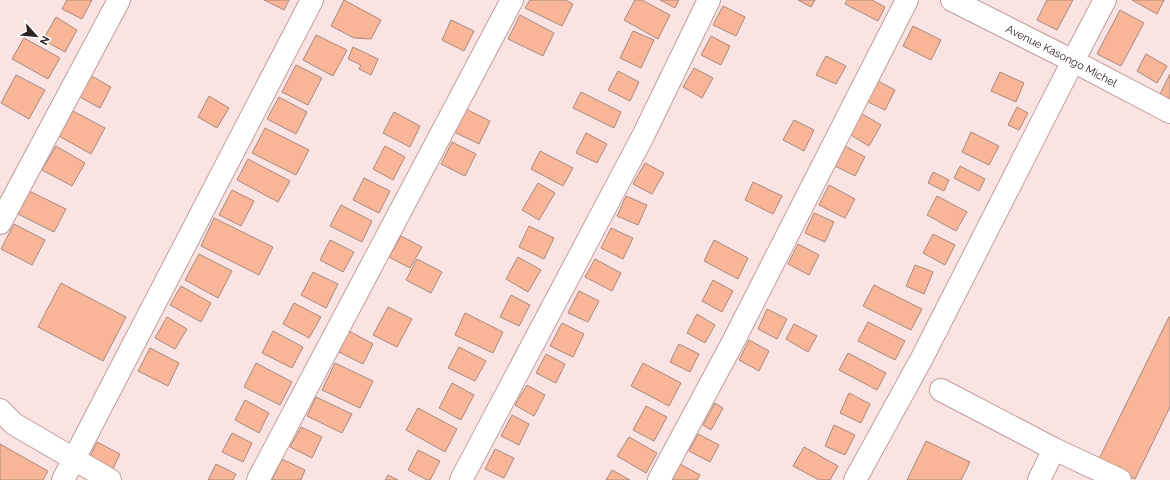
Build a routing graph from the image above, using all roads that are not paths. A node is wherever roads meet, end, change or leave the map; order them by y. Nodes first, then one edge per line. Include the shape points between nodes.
1 (119, 0) edge
2 (312, 0) edge
3 (512, 0) edge
4 (709, 0) edge
5 (907, 0) edge
6 (952, 0) edge
7 (1105, 0) edge
8 (1073, 61) junction
9 (1170, 112) edge
10 (0, 223) edge
11 (941, 390) dead end
12 (0, 410) edge
13 (1054, 449) junction
14 (73, 458) junction
15 (63, 480) edge
16 (110, 480) edge
17 (258, 480) edge
18 (461, 480) edge
19 (659, 480) edge
20 (855, 480) edge
21 (1039, 480) edge
22 (1120, 480) edge

1 - 10 street
2 - 14 street
3 - 17 street
4 - 18 street via 643,136
5 - 19 street
6 - 8 street, Avenue Kasongo Michel
7 - 8 street
8 - 9 street, Avenue Kasongo Michel
8 - 20 street via 922,358
11 - 13 street
12 - 14 street via 14,424
13 - 21 street
13 - 22 street
14 - 15 street
14 - 16 street

